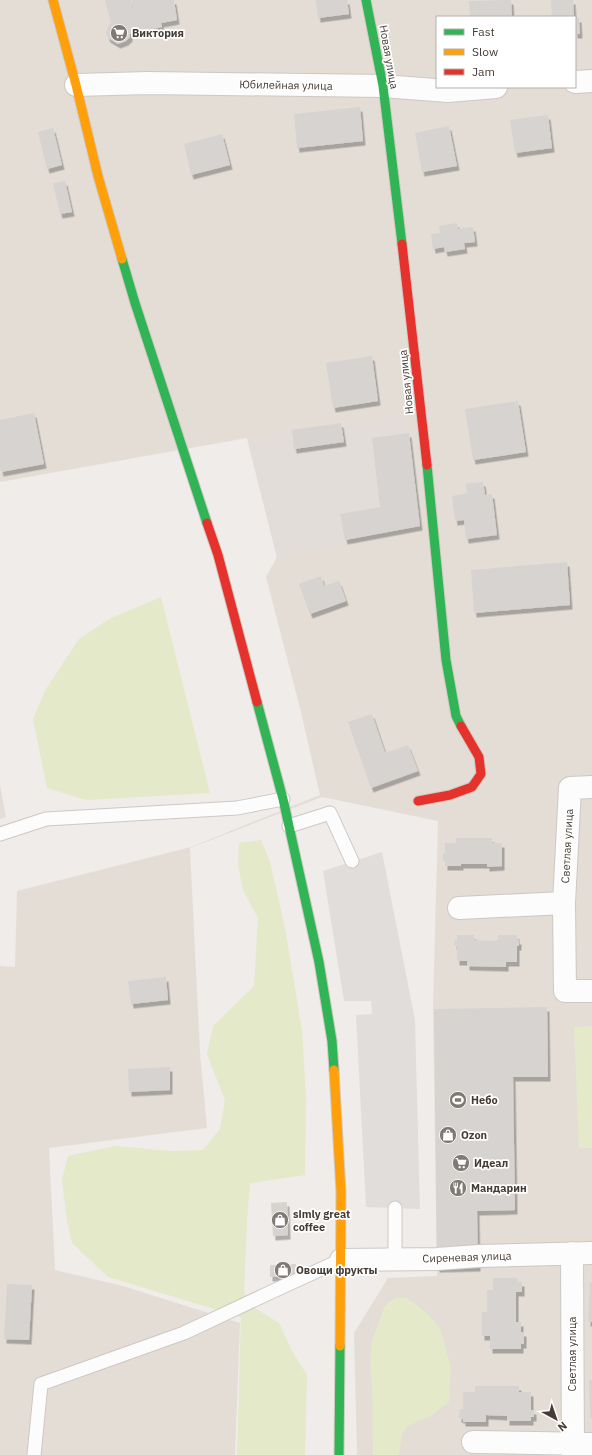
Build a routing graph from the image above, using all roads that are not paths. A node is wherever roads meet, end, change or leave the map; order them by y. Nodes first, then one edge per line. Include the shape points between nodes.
1 (52, 0) edge
2 (366, 0) edge
3 (592, 80) edge
4 (576, 82) edge
5 (76, 85) junction
6 (383, 86) junction
7 (484, 88) edge
8 (592, 787) edge
9 (283, 799) junction
10 (418, 801) dead end
11 (289, 826) junction
12 (0, 834) edge
13 (352, 861) dead end
14 (564, 903) junction
15 (459, 908) dead end
16 (592, 991) edge
17 (395, 1208) dead end
18 (582, 1253) edge
19 (394, 1259) junction
20 (341, 1260) junction
21 (473, 1442) dead end
22 (579, 1448) edge
23 (34, 1455) edge
24 (339, 1455) edge

1 - 5 main road
2 - 6 main road, Новая улица
3 - 4 street
5 - 6 street, Юбилейная улица via 148,83
5 - 9 main road via 98,176 135,303 218,555
6 - 7 street, Юбилейная улица via 448,91
6 - 10 main road, Новая улица via 420,399 446,660 456,716 479,757 481,774 472,787 450,795
8 - 14 street, Светлая улица via 570,788
9 - 11 main road
9 - 12 lane via 237,808 46,819
11 - 13 lane via 330,812
11 - 20 main road via 319,962 332,1041 341,1192
14 - 15 street
14 - 16 street, Светлая улица via 572,958 565,991
17 - 19 lane
18 - 19 street, Сиреневая улица
18 - 22 street, Светлая улица
19 - 20 street, Сиреневая улица
20 - 23 lane via 184,1333 41,1384
20 - 24 main road
21 - 22 street

